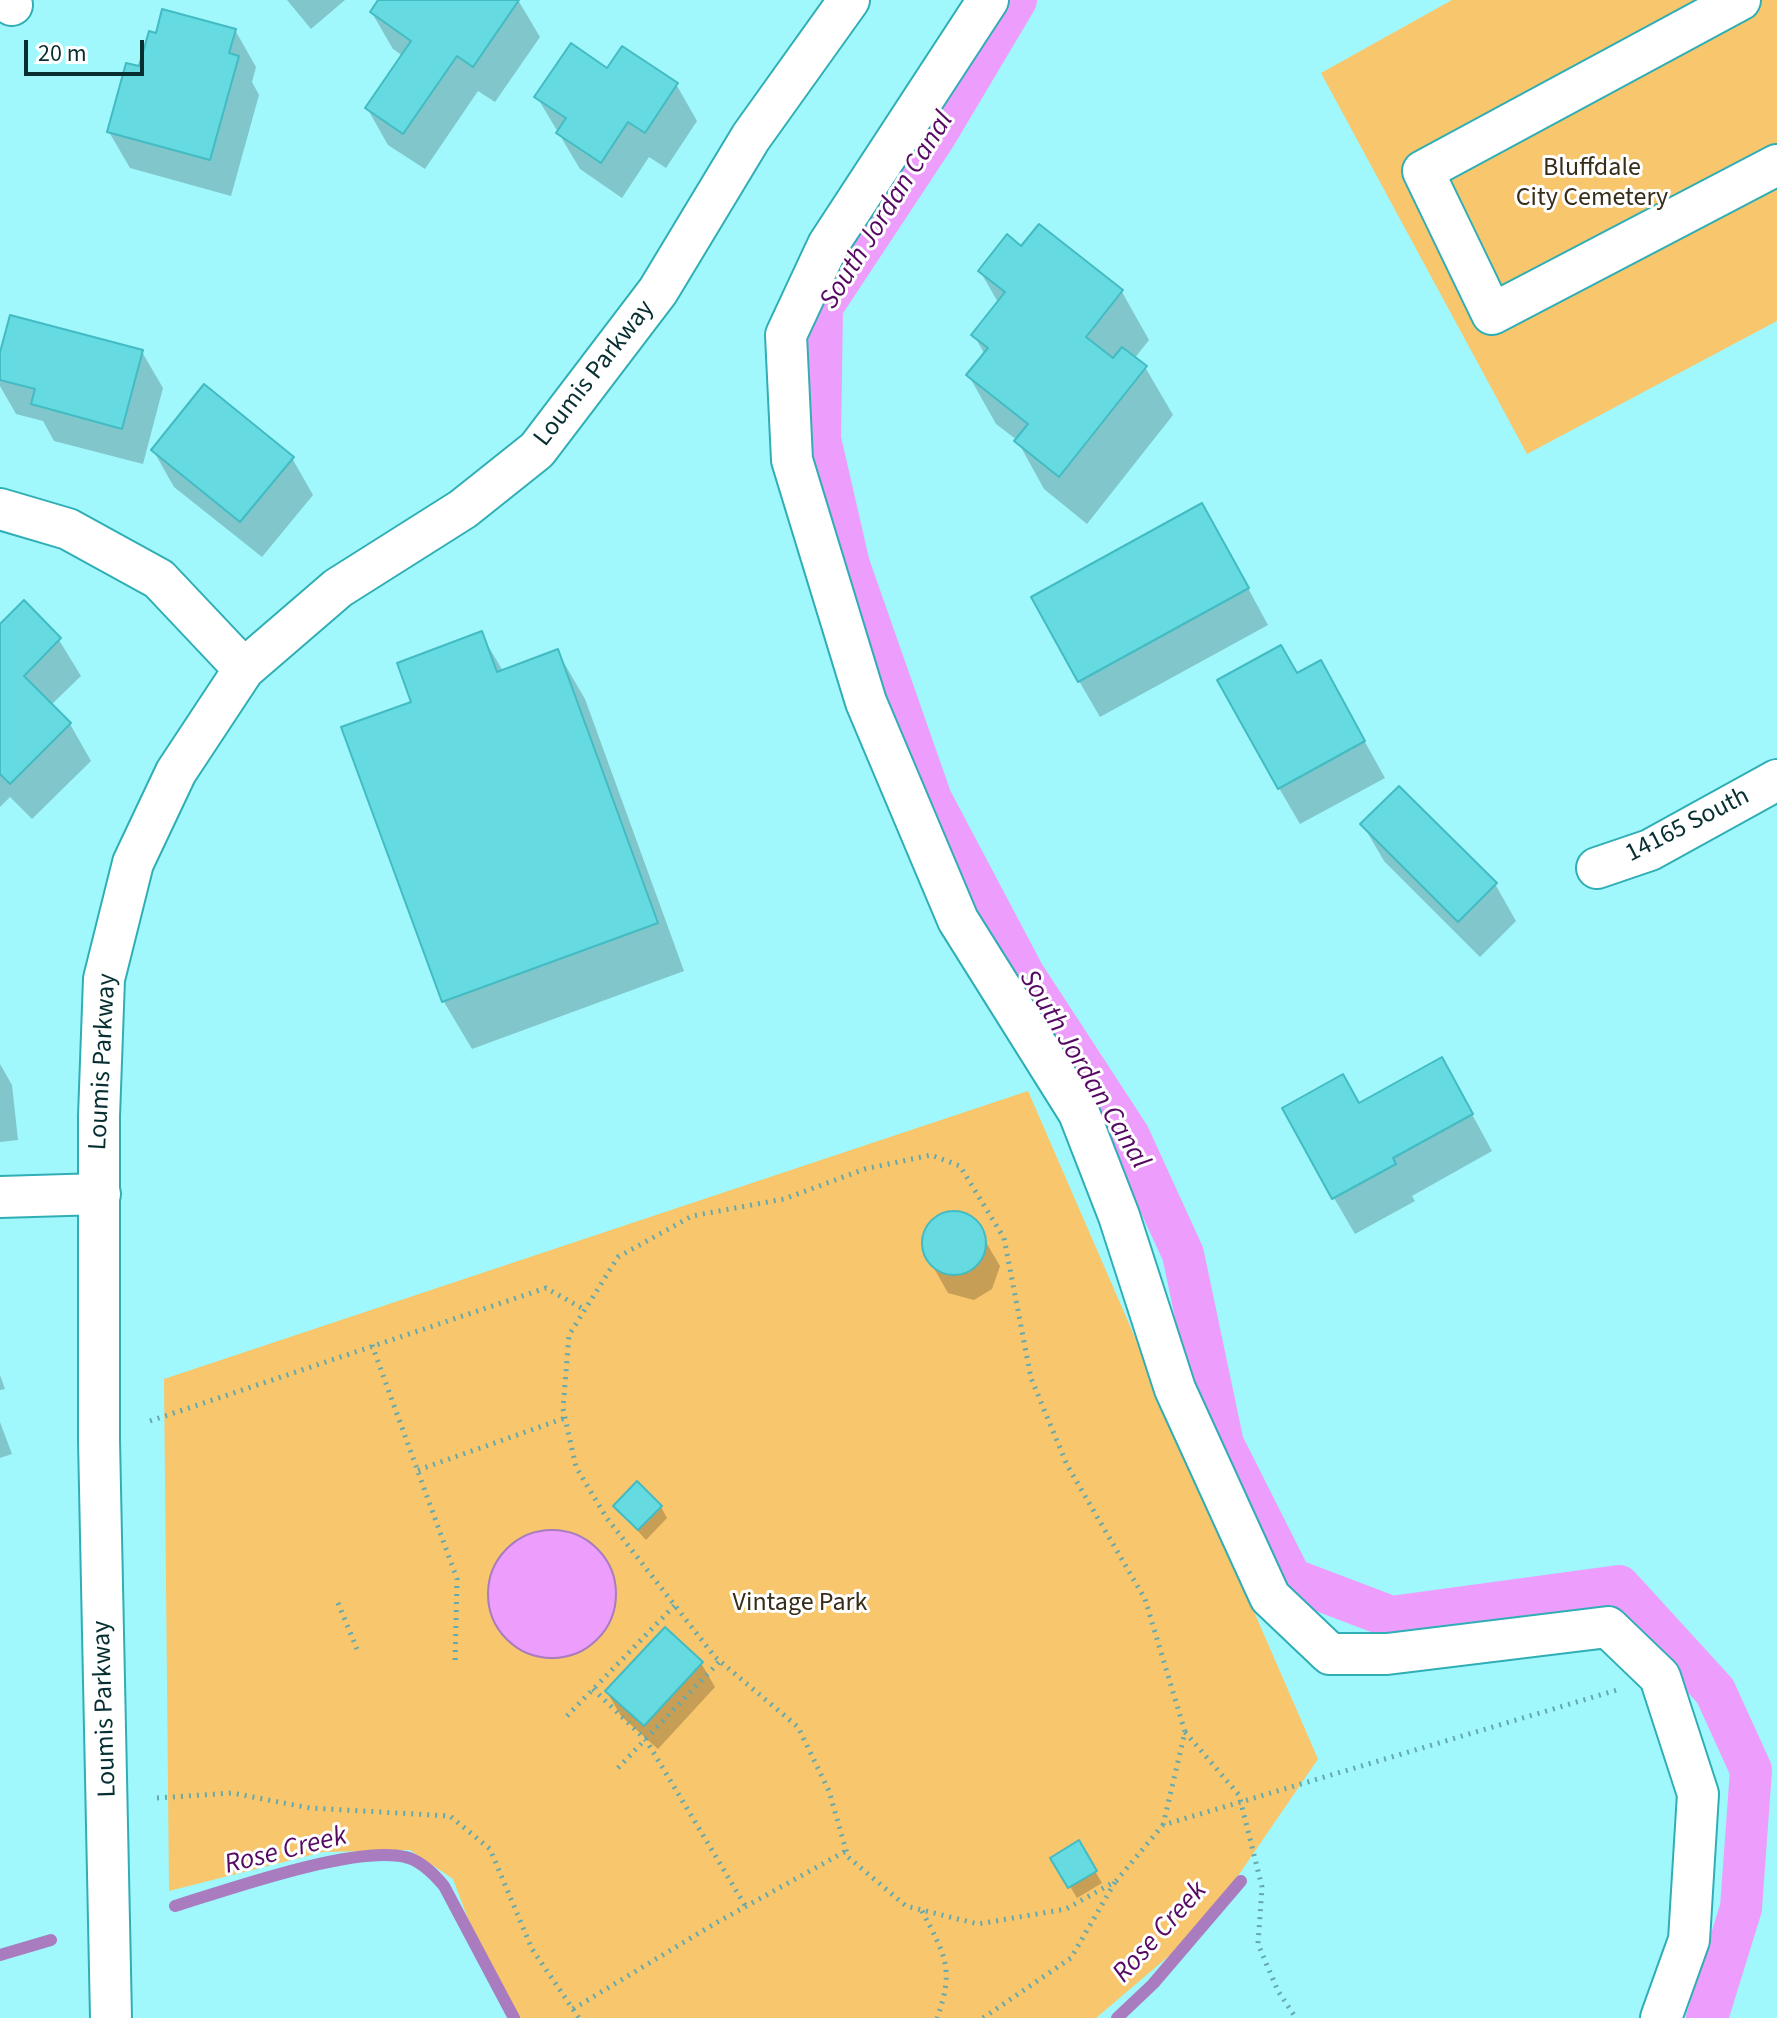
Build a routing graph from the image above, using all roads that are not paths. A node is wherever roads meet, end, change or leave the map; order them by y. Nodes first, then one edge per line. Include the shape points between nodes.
1 (849, 0) edge
2 (988, 0) edge
3 (1740, 0) edge
4 (1777, 165) edge
5 (0, 509) edge
6 (244, 669) junction
7 (1777, 780) edge
8 (1597, 868) dead end
9 (100, 1194) junction
10 (0, 1197) edge
11 (111, 2018) edge
12 (1661, 2018) edge

1 - 6 street, Loumis Parkway via 751,137 641,316 537,450 463,509 338,588
2 - 12 street via 828,245 786,335 792,460 866,702 958,920 1079,1113 1175,1389 1270,1597 1330,1654 1387,1654 1608,1627 1660,1677 1698,1794 1689,1940
3 - 4 street via 1423,171 1492,314
5 - 6 street via 68,529 159,579
6 - 9 street, Loumis Parkway via 176,772 133,863 104,979
7 - 8 street, 14165 South via 1650,850
9 - 10 street
9 - 11 street, Loumis Parkway

